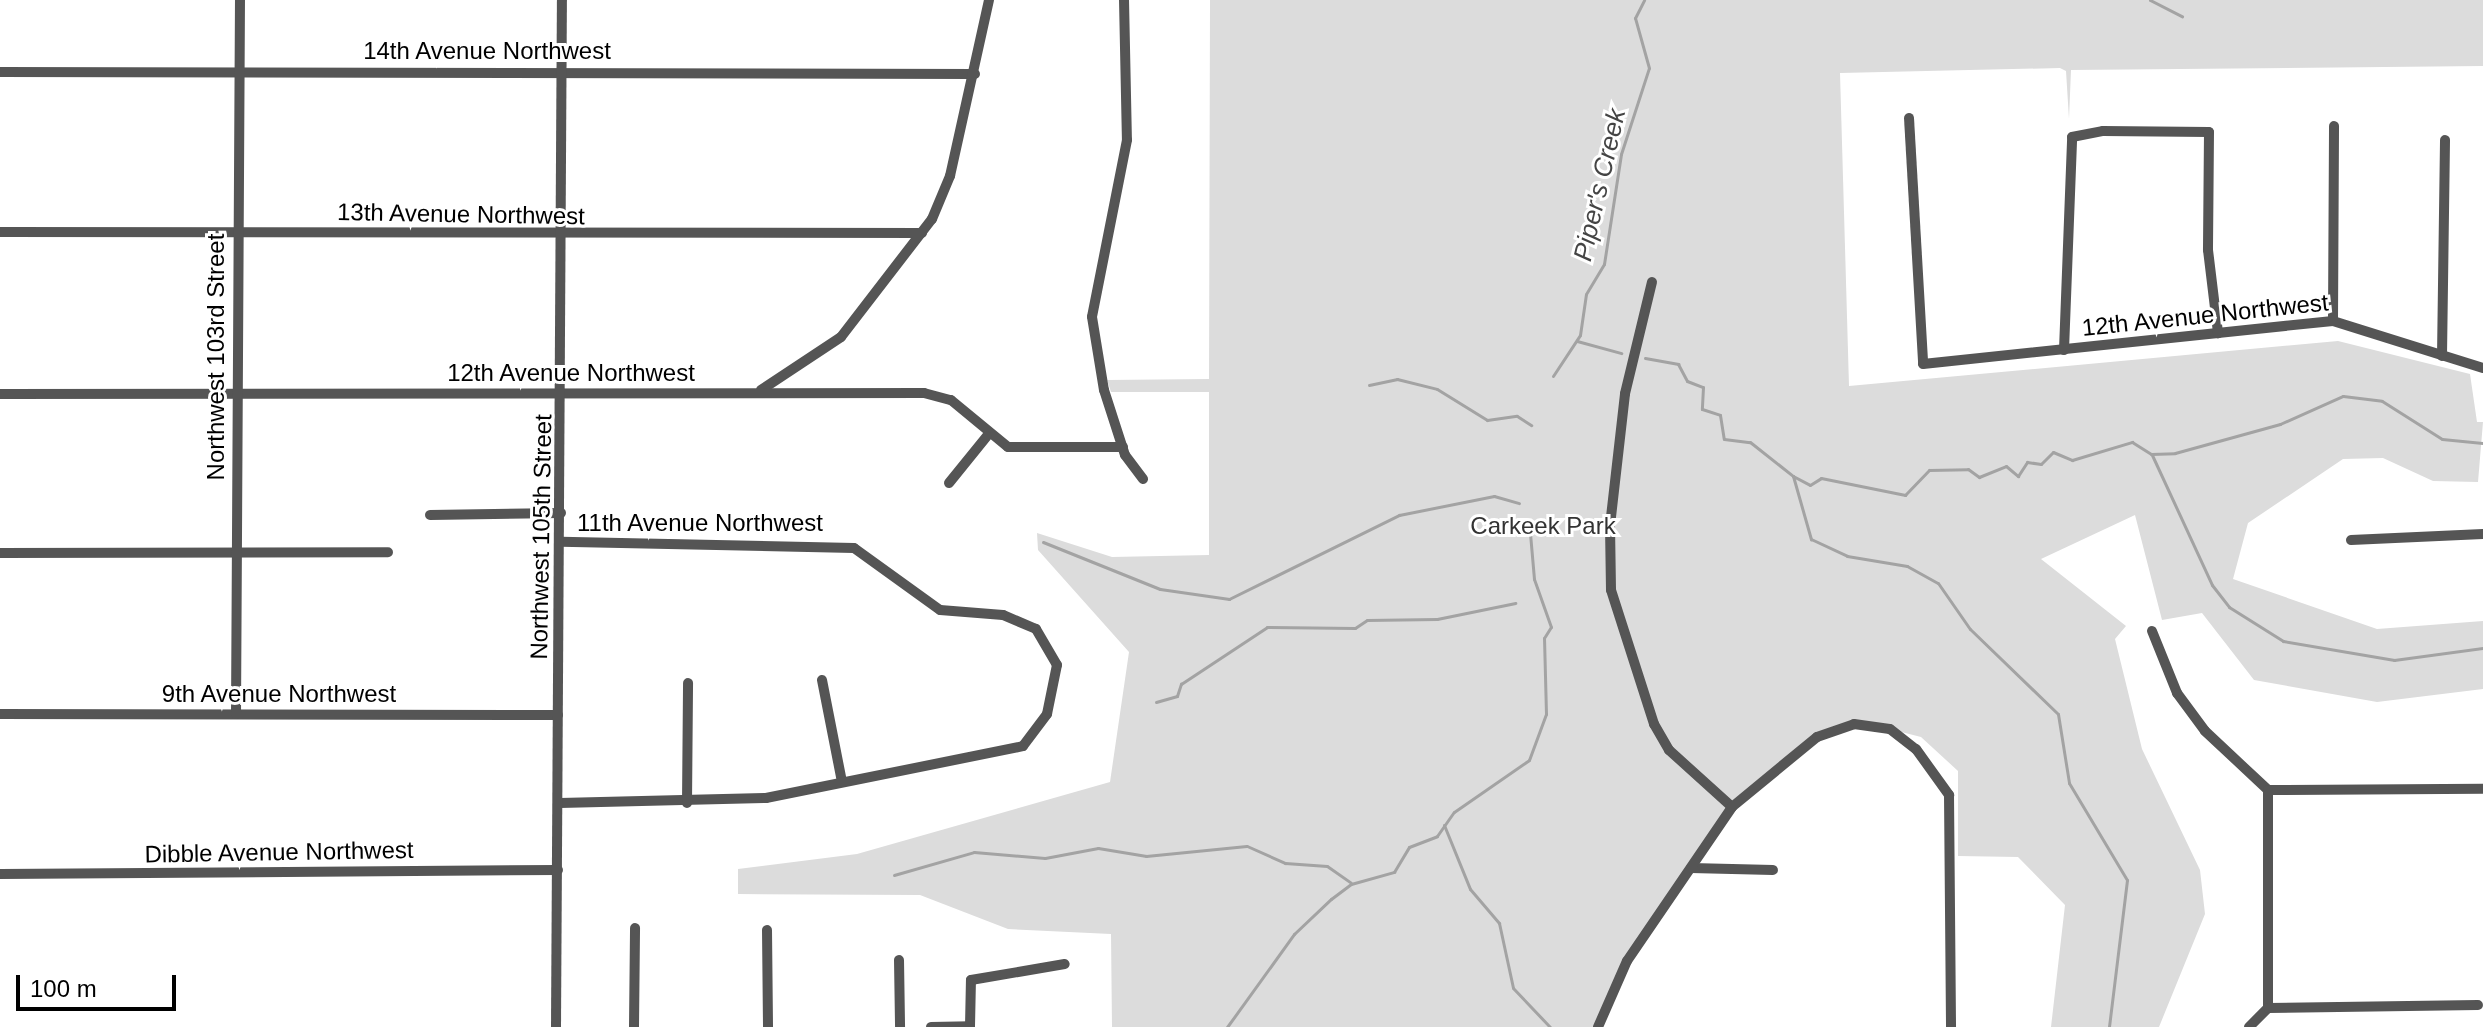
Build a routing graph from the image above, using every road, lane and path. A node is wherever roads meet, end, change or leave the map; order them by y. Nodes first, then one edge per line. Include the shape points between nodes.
1 (240, 0) edge
2 (562, 0) edge
3 (989, 0) edge
4 (1124, 0) edge
5 (236, 71) junction
6 (562, 71) junction
7 (0, 72) edge
8 (975, 74) junction
9 (1909, 118) dead end
10 (2334, 126) dead end
11 (2445, 140) dead end
12 (235, 231) junction
13 (0, 232) edge
14 (922, 233) junction
15 (562, 236) junction
16 (1652, 282) dead end
17 (2333, 321) junction
18 (2218, 333) junction
19 (2064, 350) junction
20 (2442, 356) junction
21 (2483, 368) edge
22 (760, 391) junction
23 (0, 394) edge
24 (236, 394) junction
25 (562, 394) junction
26 (987, 436) junction
27 (1123, 447) junction
28 (1143, 479) dead end
29 (949, 483) dead end
30 (561, 513) junction
31 (430, 515) dead end
32 (2483, 534) edge
33 (2351, 540) dead end
34 (561, 542) junction
35 (388, 552) dead end
36 (0, 553) edge
37 (237, 554) junction
38 (2152, 631) dead end
39 (822, 680) dead end
40 (688, 683) dead end
41 (0, 714) edge
42 (236, 714) junction
43 (558, 715) junction
44 (842, 782) junction
45 (2483, 789) edge
46 (2268, 790) junction
47 (560, 803) junction
48 (687, 803) junction
49 (1732, 807) junction
50 (1691, 868) junction
51 (558, 870) junction
52 (1773, 870) dead end
53 (0, 874) edge
54 (635, 928) dead end
55 (767, 930) dead end
56 (899, 960) dead end
57 (1065, 964) dead end
58 (2481, 1006) edge
59 (2268, 1008) junction
60 (556, 1027) edge
61 (634, 1027) edge
62 (768, 1027) edge
63 (900, 1027) edge
64 (931, 1027) edge
65 (1598, 1027) edge
66 (1951, 1027) edge
67 (2249, 1027) edge

1 - 5 street, Northwest 103rd Street
2 - 6 street, Northwest 105th Street
3 - 8 street
4 - 27 street via 1127,140 1092,317
5 - 6 street, 14th Avenue Northwest
5 - 7 street, 14th Avenue Northwest
5 - 12 street, Northwest 103rd Street
6 - 8 street, 14th Avenue Northwest
6 - 15 street, Northwest 105th Street
8 - 14 street via 946,189
9 - 19 street, 12th Avenue Northwest via 1923,364
10 - 17 street
11 - 20 street
12 - 13 street, 13th Avenue Northwest
12 - 15 street, 13th Avenue Northwest
12 - 24 street, Northwest 103rd Street
14 - 15 street, 13th Avenue Northwest
14 - 22 street via 831,347
15 - 25 street, Northwest 105th Street
16 - 49 street via 1625,394 1610,526 1611,590 1654,724 1669,750
17 - 18 street, 12th Avenue Northwest
17 - 20 street, 12th Avenue Northwest
18 - 19 street, 12th Avenue Northwest
18 - 19 street via 2208,250 2209,132 2072,137
20 - 21 street, 12th Avenue Northwest
22 - 25 street, 12th Avenue Northwest
22 - 26 street, 12th Avenue Northwest via 934,394 951,400
23 - 24 street, 12th Avenue Northwest
24 - 25 street, 12th Avenue Northwest
24 - 37 street, Northwest 103rd Street
25 - 30 street, Northwest 105th Street
26 - 27 street, 12th Avenue Northwest via 1017,448
26 - 29 street
27 - 28 street
30 - 31 street, 11th Avenue Northwest
30 - 34 street, Northwest 105th Street
32 - 33 street
34 - 43 street, Northwest 105th Street
34 - 44 street, 11th Avenue Northwest via 854,548 940,610 1003,615 1036,629 1057,665 1054,689 1023,746
35 - 37 street
36 - 37 street
37 - 42 street, Northwest 103rd Street
38 - 46 street via 2177,693 2205,731
39 - 44 street
40 - 48 street
41 - 42 street, 9th Avenue Northwest
42 - 43 street, 9th Avenue Northwest
43 - 47 street, Northwest 105th Street
44 - 48 street via 766,798
45 - 46 street
46 - 59 street
47 - 48 street
47 - 51 street, Northwest 105th Street
49 - 50 street
49 - 66 street via 1789,757 1844,725 1890,729 1924,756 1952,814
50 - 52 street
50 - 65 street via 1627,961
51 - 53 street, Dibble Avenue Northwest
51 - 60 street, Northwest 105th Street
54 - 61 street
55 - 62 street
56 - 63 street
57 - 64 street via 971,980 970,1026
58 - 59 street
59 - 67 street

